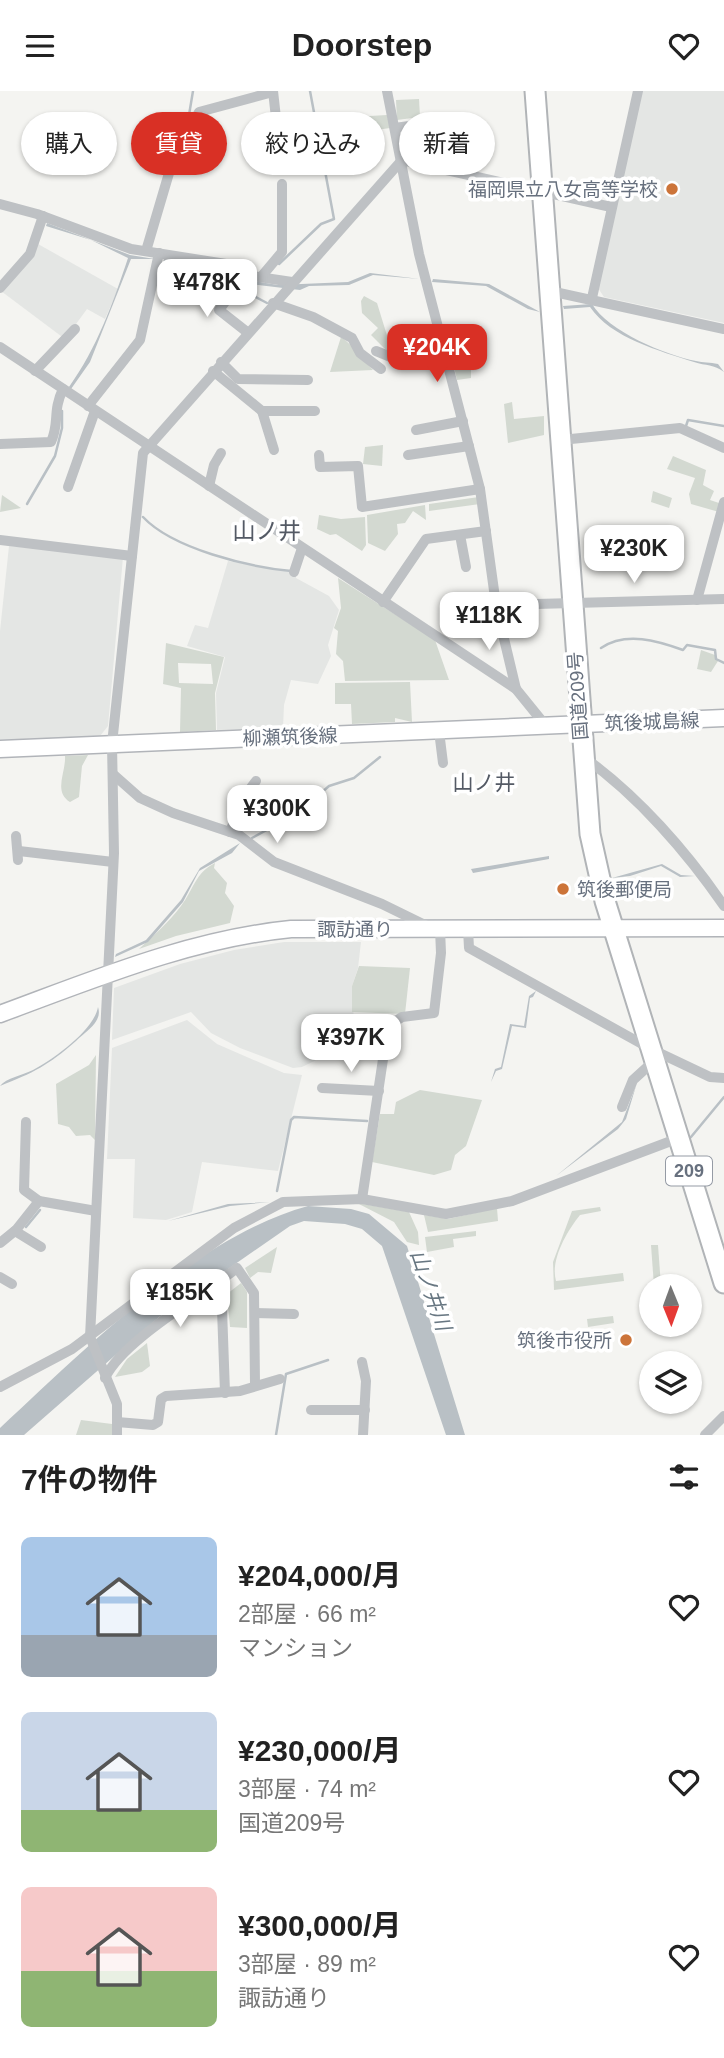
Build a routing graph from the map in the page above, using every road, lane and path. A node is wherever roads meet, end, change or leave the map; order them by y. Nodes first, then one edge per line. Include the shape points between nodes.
1 (387, 91) edge
2 (535, 91) edge
3 (638, 91) edge
4 (273, 92) edge
5 (275, 112) edge
6 (399, 127) edge
7 (395, 128) junction
8 (399, 146) edge
9 (399, 163) edge
10 (405, 175) edge
11 (472, 175) edge
12 (282, 184) dead end
13 (542, 190) junction
14 (0, 204) edge
15 (611, 207) junction
16 (43, 216) junction
17 (146, 251) junction
18 (159, 253) junction
19 (261, 277) junction
20 (292, 282) junction
21 (0, 288) edge
22 (550, 291) junction
23 (231, 294) dead end
24 (592, 298) junction
25 (273, 303) junction
26 (75, 329) dead end
27 (724, 329) edge
28 (247, 332) junction
29 (443, 345) junction
30 (0, 347) edge
31 (376, 351) dead end
32 (217, 366) junction
33 (381, 369) dead end
34 (35, 371) junction
35 (308, 380) dead end
36 (63, 389) junction
37 (92, 408) junction
38 (262, 411) junction
39 (315, 411) dead end
40 (463, 421) junction
41 (415, 430) dead end
42 (561, 440) junction
43 (0, 443) edge
44 (147, 445) junction
45 (469, 446) junction
46 (724, 448) edge
47 (274, 450) dead end
48 (221, 453) dead end
49 (319, 455) dead end
50 (408, 455) dead end
51 (209, 486) junction
52 (68, 487) dead end
53 (480, 489) junction
54 (724, 502) edge
55 (486, 531) junction
56 (460, 535) junction
57 (0, 540) edge
58 (302, 548) junction
59 (132, 556) junction
60 (466, 567) dead end
61 (294, 572) dead end
62 (724, 599) edge
63 (696, 600) junction
64 (383, 602) junction
65 (573, 602) junction
66 (496, 605) junction
67 (516, 689) junction
68 (724, 719) edge
69 (580, 725) junction
70 (546, 726) junction
71 (439, 730) junction
72 (112, 744) junction
73 (0, 749) edge
74 (582, 757) junction
75 (443, 762) dead end
76 (114, 775) junction
77 (256, 781) dead end
78 (230, 831) junction
79 (16, 836) dead end
80 (113, 862) junction
81 (724, 906) edge
82 (724, 928) edge
83 (436, 929) junction
84 (468, 929) junction
85 (614, 929) junction
86 (106, 975) junction
87 (0, 1014) edge
88 (653, 1054) junction
89 (724, 1078) edge
90 (322, 1088) dead end
91 (379, 1091) junction
92 (622, 1107) dead end
93 (26, 1122) dead end
94 (679, 1138) junction
95 (362, 1199) junction
96 (39, 1201) junction
97 (96, 1211) junction
98 (15, 1231) junction
99 (0, 1243) edge
100 (41, 1247) dead end
101 (0, 1277) edge
102 (221, 1281) junction
103 (724, 1283) edge
104 (12, 1284) dead end
105 (255, 1313) junction
106 (294, 1314) dead end
107 (90, 1337) junction
108 (362, 1362) dead end
109 (104, 1374) junction
110 (280, 1379) dead end
111 (255, 1385) junction
112 (0, 1387) edge
113 (225, 1393) junction
114 (311, 1410) dead end
115 (365, 1410) junction
116 (724, 1416) edge
117 (117, 1422) junction
118 (117, 1435) edge
119 (363, 1435) edge
120 (705, 1435) edge

1 - 7 street
2 - 13 highway, 国道209号 / 209
3 - 15 street
4 - 5 street
4 - 17 street via 199,112 172,163
6 - 7 street
7 - 8 street
9 - 20 street
10 - 29 street
11 - 13 street
12 - 19 street via 282,253
13 - 15 street
13 - 22 highway, 国道209号 / 209
14 - 16 street
15 - 24 street
16 - 17 street
16 - 21 street via 30,254
17 - 18 street
18 - 19 street via 226,264
18 - 37 street via 139,340
19 - 20 street
20 - 25 street
22 - 24 street
22 - 42 highway, 国道209号 / 209
23 - 28 street via 219,310
24 - 27 street via 601,304
25 - 28 street
25 - 33 street via 352,338 360,353
26 - 34 street
28 - 32 street
29 - 31 street via 403,362
29 - 40 street
30 - 34 street
32 - 35 street via 238,379
32 - 38 street
32 - 44 street
34 - 36 street
36 - 37 street
36 - 43 street via 50,417 57,430 51,442
37 - 44 street
37 - 52 street
38 - 39 street
38 - 47 street
40 - 41 street
40 - 45 street
42 - 46 street via 680,428
42 - 65 highway, 国道209号 / 209
44 - 51 street
44 - 59 street
45 - 50 street
45 - 53 street
48 - 51 street
49 - 53 street via 320,467 358,466 362,507
51 - 58 street
53 - 55 street
54 - 63 street
55 - 56 street
55 - 66 street
56 - 60 street
56 - 64 street via 426,539
57 - 59 street
58 - 61 street
58 - 64 street
59 - 72 street
62 - 63 street
63 - 65 street
64 - 67 street
65 - 66 street
65 - 69 highway, 国道209号 / 209
66 - 67 street
67 - 70 street
68 - 69 street, 筑後城島線
69 - 70 street, 柳瀬筑後線
69 - 74 highway, 国道209号 / 209
70 - 71 street, 柳瀬筑後線
71 - 72 street, 柳瀬筑後線
71 - 75 street
72 - 73 street, 柳瀬筑後線
72 - 76 street
74 - 81 street via 661,827
74 - 85 highway, 国道209号 / 209 via 590,834
76 - 78 street via 140,798
76 - 80 street
77 - 78 street via 243,798
78 - 83 street via 274,862
79 - 80 street via 18,856
80 - 86 street
82 - 85 street, 諏訪通り
83 - 84 street, 諏訪通り
83 - 86 street, 諏訪通り via 291,929 244,934
83 - 91 street via 441,953 434,1013 391,1021
84 - 85 street, 諏訪通り
84 - 88 street via 469,949
85 - 88 highway, 国道209号 / 209
86 - 87 street, 諏訪通り
86 - 97 street
88 - 89 street via 710,1077
88 - 92 street via 633,1080
88 - 94 highway, 国道209号 / 209
90 - 91 street
91 - 95 street
93 - 96 street via 23,1187
94 - 95 street via 512,1201 446,1215
94 - 103 highway, 国道209号 / 209
95 - 107 street via 283,1202 234,1228
96 - 97 street
96 - 98 street
97 - 107 street
98 - 99 street
98 - 100 street
101 - 104 street
102 - 105 street via 237,1268 254,1293
102 - 109 street via 152,1330
102 - 113 street
105 - 106 street
105 - 111 street
107 - 109 street
107 - 112 street
108 - 115 street
109 - 117 street via 117,1404
110 - 111 street
111 - 113 street
113 - 117 street via 166,1396 153,1425
114 - 115 street
115 - 119 street
116 - 120 street
117 - 118 street

